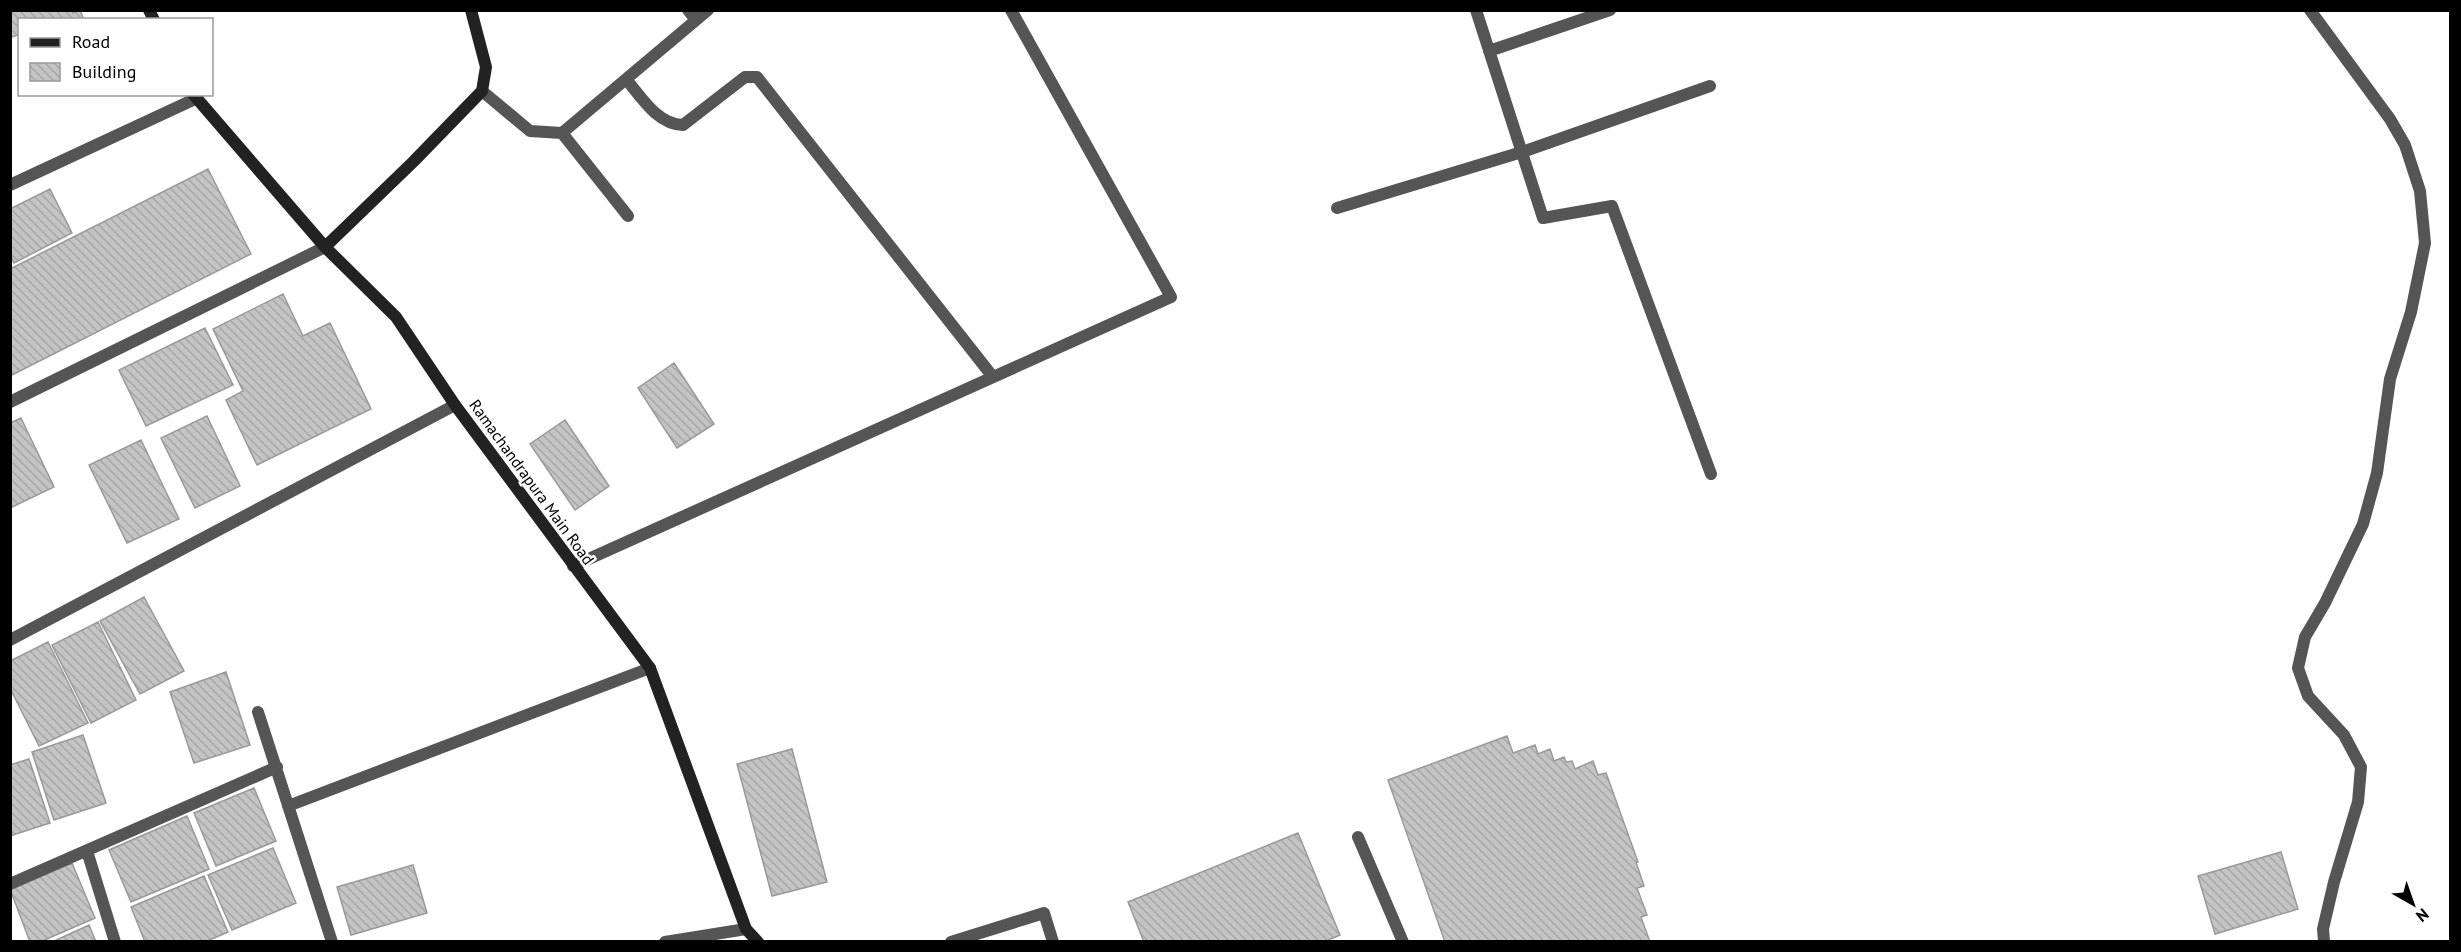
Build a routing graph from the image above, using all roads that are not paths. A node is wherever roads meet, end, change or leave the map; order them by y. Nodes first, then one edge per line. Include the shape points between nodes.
1 (471, 10) edge
2 (708, 10) edge
3 (1011, 10) edge
4 (1476, 10) edge
5 (1610, 10) edge
6 (2310, 10) edge
7 (692, 15) edge
8 (1489, 51) junction
9 (626, 79) junction
10 (1710, 86) dead end
11 (482, 91) junction
12 (194, 97) edge
13 (562, 133) junction
14 (1522, 152) junction
15 (10, 185) edge
16 (1337, 208) dead end
17 (628, 216) dead end
18 (325, 247) junction
19 (993, 377) junction
20 (10, 402) edge
21 (455, 405) junction
22 (1711, 474) dead end
23 (573, 566) junction
24 (10, 640) edge
25 (650, 668) junction
26 (258, 712) dead end
27 (277, 767) junction
28 (288, 806) junction
29 (1358, 837) dead end
30 (87, 851) junction
31 (10, 884) edge
32 (746, 929) junction
33 (116, 942) edge
34 (332, 942) edge
35 (665, 942) edge
36 (758, 942) edge
37 (951, 942) edge
38 (1053, 942) edge
39 (1403, 942) edge
40 (2324, 942) edge

1 - 11 street via 486,67
2 - 7 street
3 - 19 street via 1171,297
4 - 8 street
5 - 8 street
6 - 40 street via 2405,145 2420,191 2425,243 2411,312 2390,379 2377,473 2363,524 2305,637 2298,668 2308,696 2343,735 2361,767 2358,802 2334,882 2323,929
7 - 9 street
8 - 14 street
9 - 13 street
9 - 19 street via 659,117 673,125 683,125 745,76 757,77
10 - 14 street
11 - 13 street via 530,131
11 - 18 street
12 - 15 street
12 - 18 street, Ramachandrapura Main Road
13 - 17 street
14 - 16 street
14 - 22 street via 1543,218 1612,206
18 - 20 street
18 - 21 street, Ramachandrapura Main Road via 396,317
19 - 23 street
21 - 23 street, Ramachandrapura Main Road
21 - 24 street
23 - 25 street, Ramachandrapura Main Road
25 - 28 street
25 - 32 street, Ramachandrapura Main Road
26 - 27 street
27 - 28 street
27 - 30 street
28 - 34 street
29 - 39 street
30 - 31 street
30 - 33 street
32 - 35 street
32 - 36 street, Ramachandrapura Main Road
37 - 38 street via 1044,913

